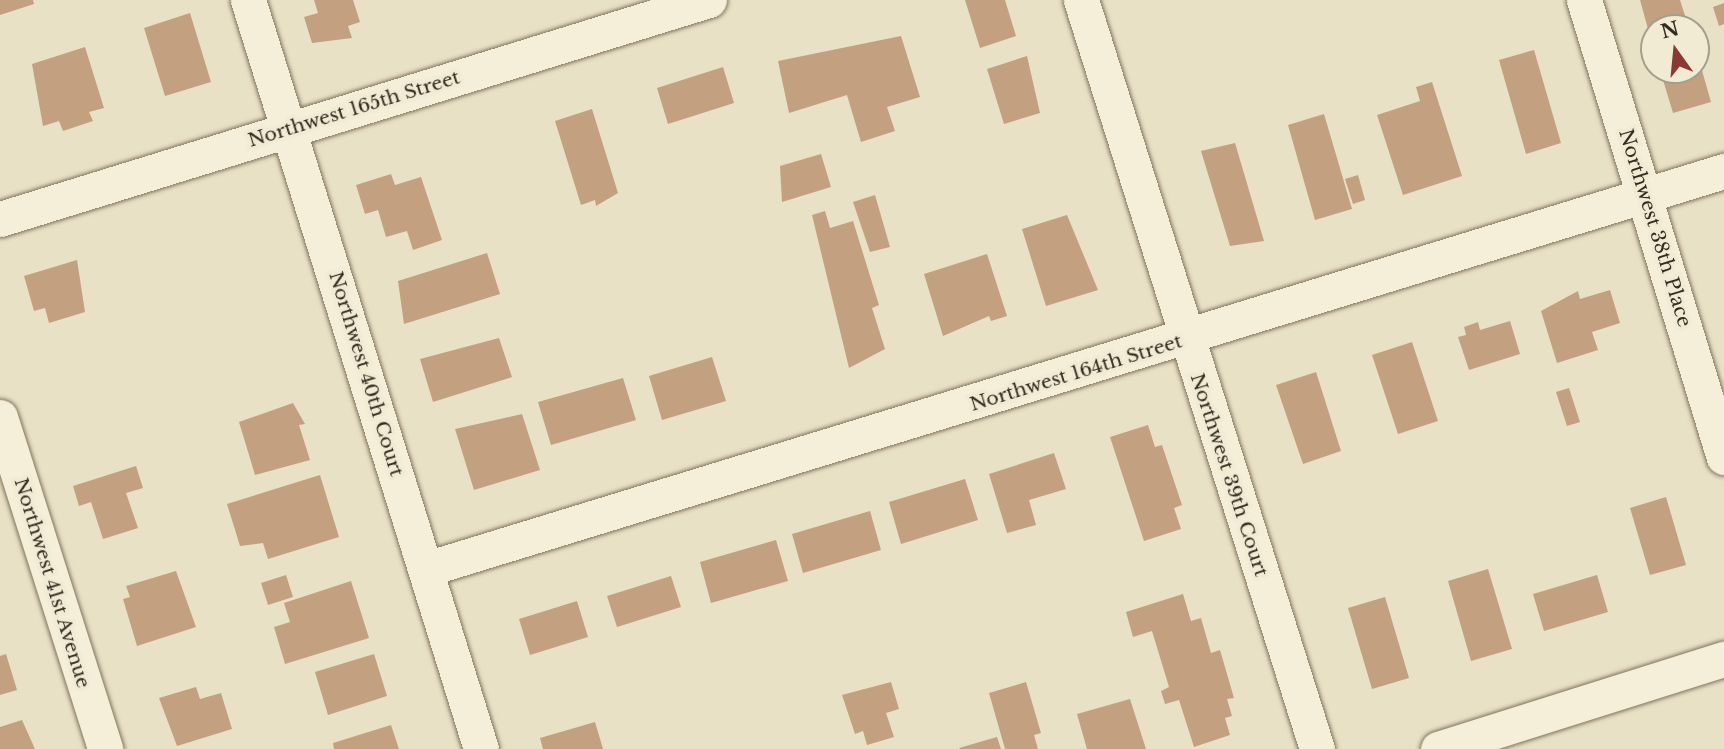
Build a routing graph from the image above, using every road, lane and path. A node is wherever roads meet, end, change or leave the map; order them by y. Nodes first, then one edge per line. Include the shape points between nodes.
1 (248, 0) edge
2 (709, 0) edge
3 (1082, 0) edge
4 (1584, 0) edge
5 (289, 128) junction
6 (1724, 171) edge
7 (1646, 195) junction
8 (0, 219) edge
9 (1185, 340) junction
10 (0, 417) edge
11 (1724, 457) edge
12 (426, 569) junction
13 (1724, 659) edge
14 (104, 749) edge
15 (481, 749) edge
16 (1317, 749) edge
17 (1438, 749) edge

1 - 5 street, Northwest 40th Court
2 - 5 street, Northwest 165th Street
3 - 9 street, Northwest 39th Court
4 - 7 street, Northwest 38th Place
5 - 8 street, Northwest 165th Street
5 - 12 street, Northwest 40th Court
6 - 7 street, Northwest 164th Street
7 - 9 street, Northwest 164th Street
7 - 11 street, Northwest 38th Place
9 - 12 street, Northwest 164th Street
9 - 16 street, Northwest 39th Court
10 - 14 street, Northwest 41st Avenue
12 - 15 street, Northwest 40th Court
13 - 17 street

